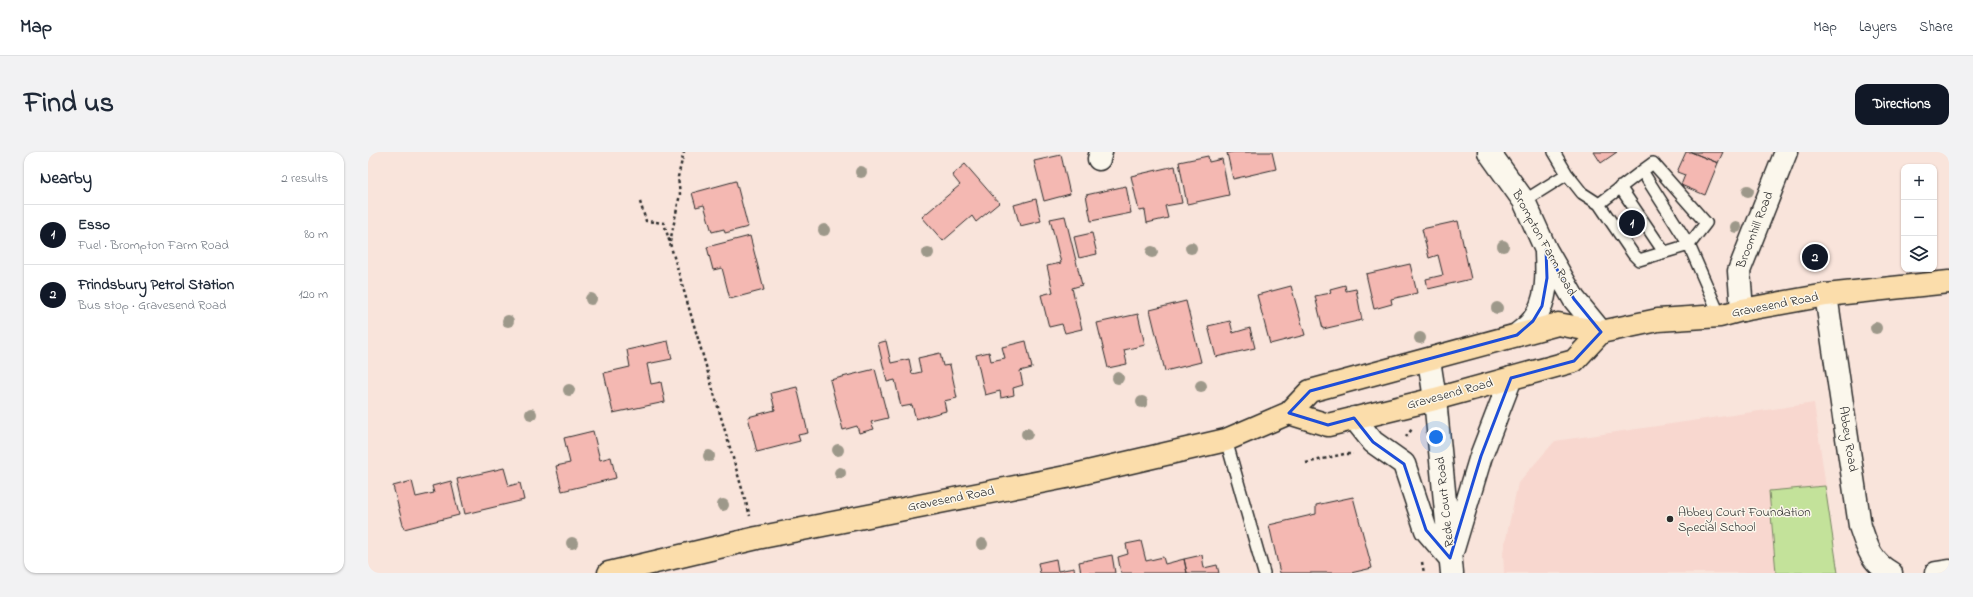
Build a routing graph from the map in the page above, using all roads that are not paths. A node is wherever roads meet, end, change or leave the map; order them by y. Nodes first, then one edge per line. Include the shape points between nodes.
1 (1489, 152) edge
2 (1554, 152) edge
3 (1786, 152) edge
4 (1642, 171) junction
5 (1567, 174) junction
6 (1620, 187) junction
7 (1524, 201) junction
8 (1599, 204) junction
9 (1689, 244) junction
10 (1546, 250) junction
11 (1664, 252) junction
12 (1949, 282) edge
13 (1826, 295) junction
14 (1742, 310) junction
15 (1720, 316) junction
16 (1601, 332) junction
17 (1517, 335) junction
18 (1429, 360) junction
19 (1511, 378) junction
20 (1435, 399) junction
21 (1289, 413) junction
22 (1354, 418) junction
23 (1226, 440) junction
24 (1451, 565) edge
25 (1949, 572) edge
26 (609, 573) edge
27 (1264, 573) edge
28 (1891, 573) edge
29 (1936, 573) edge

1 - 7 main road, Brompton Farm Road
2 - 5 lane
3 - 14 main road, Broomhill Road via 1739,271
4 - 6 lane
4 - 9 lane
4 - 9 lane via 1653,163 1706,223
5 - 7 lane
5 - 8 lane via 1582,194
6 - 8 lane
6 - 11 lane
7 - 10 main road, Brompton Farm Road
8 - 11 lane via 1639,260
9 - 11 lane
9 - 15 lane
10 - 16 main road, Brompton Farm Road via 1574,299
10 - 17 main road via 1547,278 1542,306 1533,321
12 - 13 main road, Gravesend Road
13 - 14 main road, Gravesend Road
13 - 28 main road, Abbey Road via 1860,526 1879,566
14 - 15 main road, Gravesend Road
15 - 16 main road, Gravesend Road via 1658,320
16 - 17 main road, Gravesend Road via 1558,324
16 - 19 main road, Gravesend Road via 1574,361
17 - 18 main road, Gravesend Road
18 - 20 main road, Rede Court Road
18 - 21 main road, Gravesend Road via 1310,391
19 - 20 main road, Gravesend Road
19 - 24 main road via 1481,456
20 - 22 main road, Gravesend Road
20 - 24 main road, Rede Court Road
21 - 22 main road, Gravesend Road via 1328,425
21 - 23 main road, Gravesend Road
22 - 24 main road via 1373,442 1404,464 1426,530
23 - 26 main road, Gravesend Road via 1066,477 757,538
23 - 27 lane
25 - 29 main road

